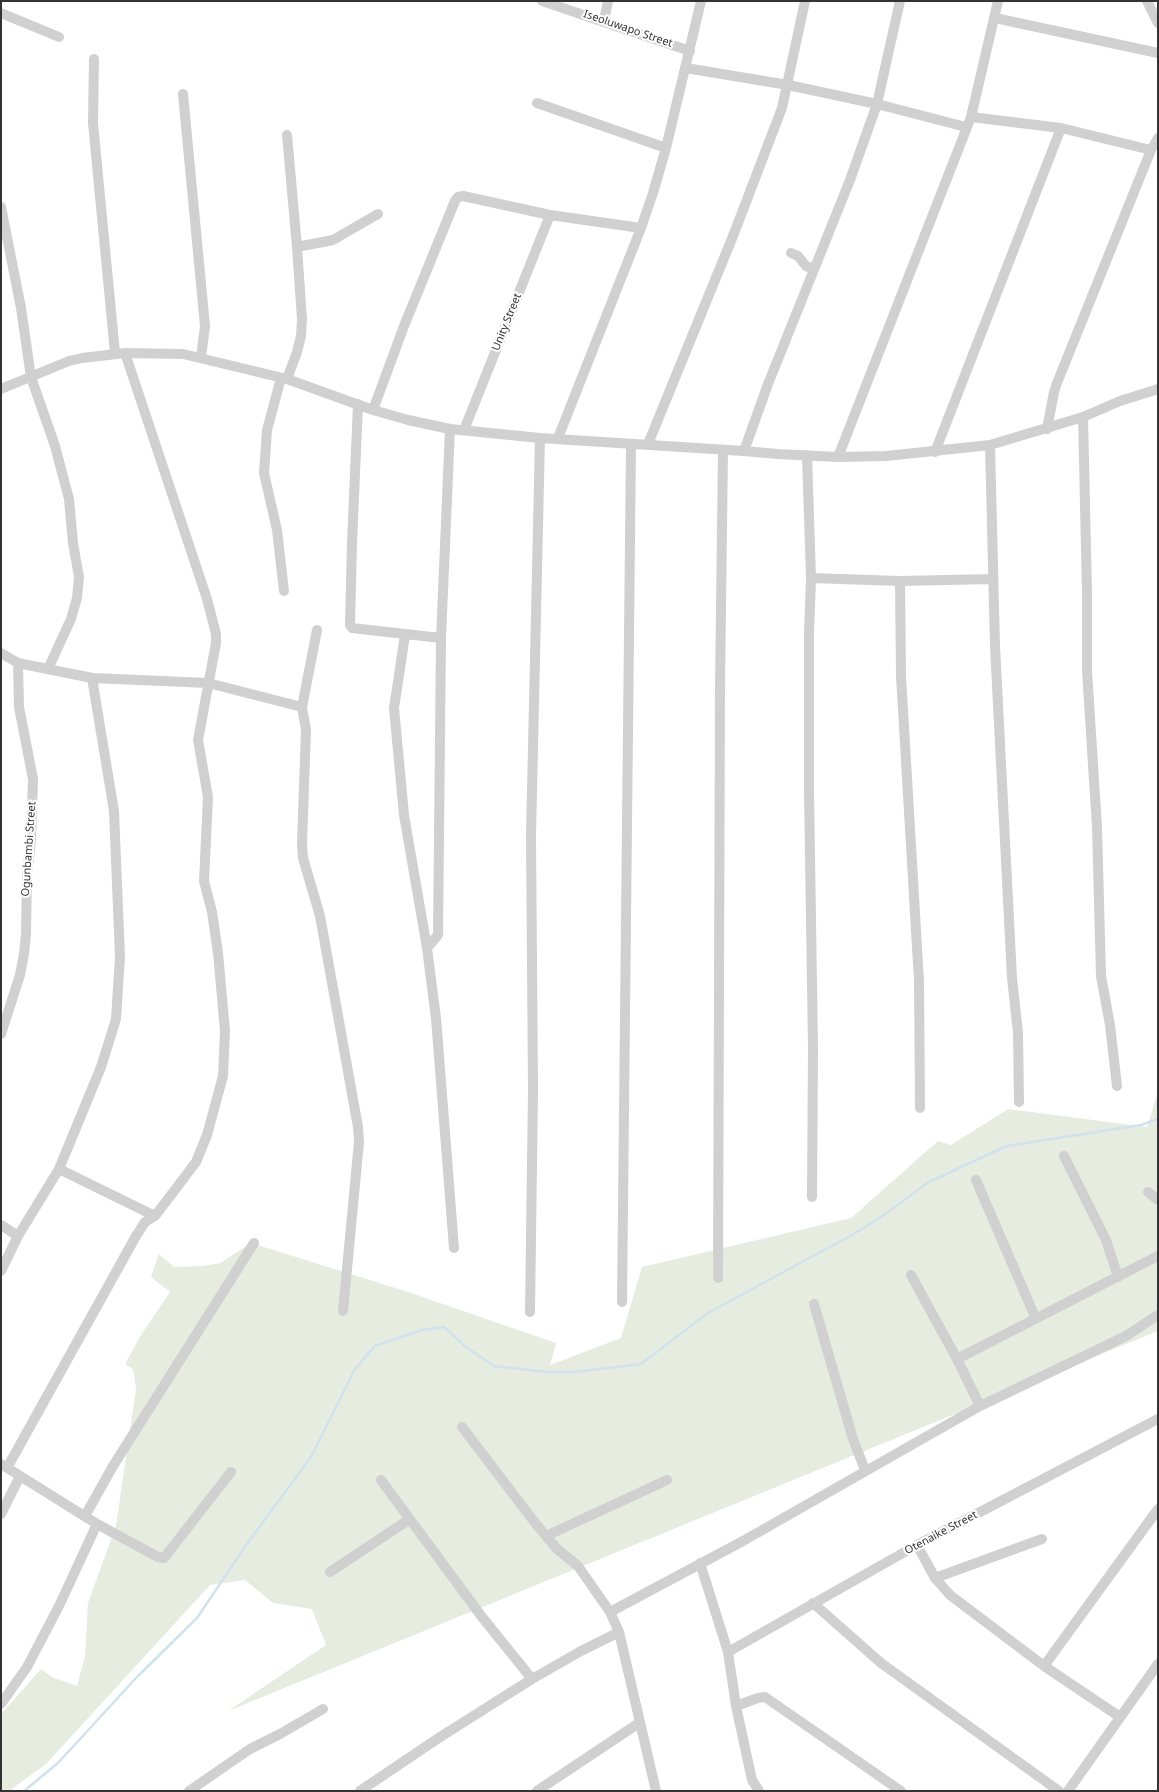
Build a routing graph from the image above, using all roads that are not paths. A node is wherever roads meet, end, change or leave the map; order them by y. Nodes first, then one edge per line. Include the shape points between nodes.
1 (542, 1) edge
2 (608, 1) edge
3 (701, 1) edge
4 (805, 1) edge
5 (900, 1) edge
6 (998, 1) edge
7 (1147, 1) edge
8 (1, 13) edge
9 (995, 18) junction
10 (604, 21) junction
11 (1158, 23) edge
12 (59, 37) dead end
13 (690, 50) junction
14 (1158, 53) edge
15 (94, 59) dead end
16 (686, 68) junction
17 (788, 85) junction
18 (183, 94) dead end
19 (537, 103) dead end
20 (877, 104) junction
21 (971, 117) junction
22 (966, 127) junction
23 (1061, 128) junction
24 (287, 135) dead end
25 (1156, 143) edge
26 (666, 148) junction
27 (1, 208) edge
28 (378, 214) dead end
29 (550, 215) junction
30 (641, 228) junction
31 (297, 247) junction
32 (791, 253) dead end
33 (814, 269) junction
34 (120, 353) junction
35 (201, 358) junction
36 (31, 377) junction
37 (284, 378) junction
38 (1, 389) edge
39 (1158, 389) edge
40 (358, 404) junction
41 (373, 410) junction
42 (1083, 417) junction
43 (450, 429) junction
44 (1047, 429) junction
45 (464, 430) junction
46 (540, 438) junction
47 (558, 438) junction
48 (631, 444) junction
49 (648, 444) junction
50 (990, 445) junction
51 (723, 450) junction
52 (744, 451) junction
53 (935, 452) junction
54 (808, 455) junction
55 (838, 457) junction
56 (811, 578) junction
57 (993, 579) junction
58 (900, 581) junction
59 (284, 591) dead end
60 (317, 630) dead end
61 (405, 635) junction
62 (441, 638) junction
63 (1, 653) edge
64 (18, 662) junction
65 (48, 669) junction
66 (92, 678) junction
67 (208, 683) junction
68 (302, 707) junction
69 (427, 948) junction
70 (1, 1034) edge
71 (1117, 1086) dead end
72 (1019, 1102) dead end
73 (920, 1108) dead end
74 (1064, 1156) dead end
75 (59, 1169) junction
76 (976, 1180) dead end
77 (1148, 1192) dead end
78 (812, 1197) dead end
79 (1158, 1200) edge
80 (155, 1216) junction
81 (1, 1225) edge
82 (18, 1236) junction
83 (254, 1243) dead end
84 (454, 1248) dead end
85 (1158, 1256) edge
86 (1, 1272) edge
87 (911, 1275) dead end
88 (1118, 1277) junction
89 (718, 1278) dead end
90 (622, 1302) dead end
91 (814, 1304) dead end
92 (343, 1312) dead end
93 (530, 1312) dead end
94 (1158, 1315) edge
95 (1036, 1319) junction
96 (957, 1359) junction
97 (980, 1406) junction
98 (1158, 1420) edge
99 (462, 1427) dead end
100 (4, 1466) edge
101 (865, 1470) junction
102 (231, 1472) dead end
103 (20, 1476) junction
104 (381, 1480) dead end
105 (667, 1480) dead end
106 (1158, 1509) edge
107 (1, 1514) edge
108 (85, 1516) junction
109 (410, 1519) junction
110 (98, 1524) junction
111 (546, 1536) junction
112 (1042, 1539) dead end
113 (917, 1545) junction
114 (700, 1563) junction
115 (330, 1572) dead end
116 (936, 1578) junction
117 (814, 1603) junction
118 (610, 1612) junction
119 (619, 1632) junction
120 (728, 1652) junction
121 (1158, 1664) edge
122 (1044, 1666) junction
123 (532, 1679) junction
124 (1, 1704) edge
125 (736, 1706) junction
126 (323, 1709) dead end
127 (1120, 1717) junction
128 (639, 1723) junction
129 (189, 1791) edge
130 (360, 1791) edge
131 (537, 1791) edge
132 (656, 1791) edge
133 (759, 1791) edge
134 (901, 1791) edge
135 (1059, 1791) edge
136 (1068, 1791) edge

1 - 10 street, Iseoluwapo Street
2 - 10 street
3 - 13 street
4 - 17 street
5 - 20 street
6 - 9 street
7 - 11 street
8 - 12 street
9 - 14 street
9 - 21 street
10 - 13 street, Iseoluwapo Street
13 - 16 street
15 - 34 street via 93,123
16 - 17 street
16 - 26 street
17 - 20 street
17 - 49 street via 782,108 736,229
18 - 35 street via 204,322
19 - 26 street
20 - 22 street
20 - 33 street
21 - 22 street
21 - 23 street
22 - 55 street
23 - 25 street
23 - 53 street
24 - 31 street
25 - 44 street via 1055,387
26 - 30 street
27 - 36 street via 21,308
28 - 31 street via 333,240
29 - 30 street
29 - 41 street via 458,197 404,326
29 - 45 street, Unity Street
30 - 47 street
31 - 37 street via 302,305 301,336 297,352
32 - 33 street via 798,256 806,266
33 - 52 street
34 - 35 street via 173,353
34 - 36 street via 70,361
34 - 67 street via 215,627 216,643
35 - 37 street
36 - 38 street
36 - 65 street via 55,446 69,499 79,577 72,619
37 - 40 street
37 - 59 street via 267,430 264,473 276,530
39 - 42 street via 1120,401
40 - 41 street
40 - 61 street via 350,625 352,628
41 - 43 street
42 - 44 street
42 - 71 street via 1087,671 1098,827 1101,976
43 - 45 street
43 - 62 street
44 - 50 street
45 - 46 street
46 - 47 street
46 - 93 street via 530,835 533,1090
47 - 48 street
48 - 49 street
48 - 90 street
49 - 51 street
50 - 53 street
50 - 57 street
51 - 52 street
51 - 89 street
52 - 54 street
53 - 55 street
54 - 55 street
54 - 56 street
56 - 58 street
56 - 78 street via 809,791 814,1048
57 - 58 street
57 - 72 street via 994,646 1012,978 1018,1033
58 - 73 street via 901,676 919,981
60 - 68 street
61 - 62 street
61 - 69 street via 394,708 404,816
62 - 69 street via 438,935
63 - 64 street
64 - 65 street
64 - 70 street, Ogunbambi Street via 19,707 33,779 31,841 23,961
65 - 66 street
66 - 67 street
66 - 75 street via 114,811 120,957 116,1019 101,1066
67 - 68 street
67 - 80 street via 198,740 208,797 204,881 218,953 225,1031 223,1076 207,1135 196,1162
68 - 92 street via 306,730 303,858 320,916 358,1127 359,1142
69 - 84 street via 436,1018
74 - 88 street via 1106,1240
75 - 80 street
75 - 82 street
76 - 95 street
77 - 79 street
80 - 100 street via 145,1222 136,1236
81 - 82 street
82 - 86 street
83 - 108 street via 113,1466
85 - 88 street
87 - 96 street
88 - 95 street
91 - 101 street via 853,1439
94 - 97 street via 1126,1336
95 - 96 street
96 - 97 street
97 - 101 street
98 - 113 street, Otenaike Street
99 - 111 street
100 - 103 street
101 - 114 street
102 - 110 street via 164,1558
103 - 107 street
103 - 108 street
104 - 109 street
105 - 111 street
106 - 122 street
108 - 110 street
109 - 115 street
109 - 123 street via 482,1617
110 - 124 street via 27,1667
111 - 118 street via 556,1549 578,1566
112 - 116 street
113 - 116 street
113 - 117 street, Otenaike Street
114 - 118 street
114 - 120 street
116 - 122 street via 950,1595
117 - 120 street, Otenaike Street
117 - 135 street via 881,1663
118 - 119 street
119 - 123 street
119 - 128 street
120 - 125 street
121 - 127 street
122 - 127 street
123 - 130 street
125 - 133 street via 752,1780
125 - 134 street via 765,1697
126 - 129 street via 250,1750
127 - 136 street
128 - 131 street
128 - 132 street

